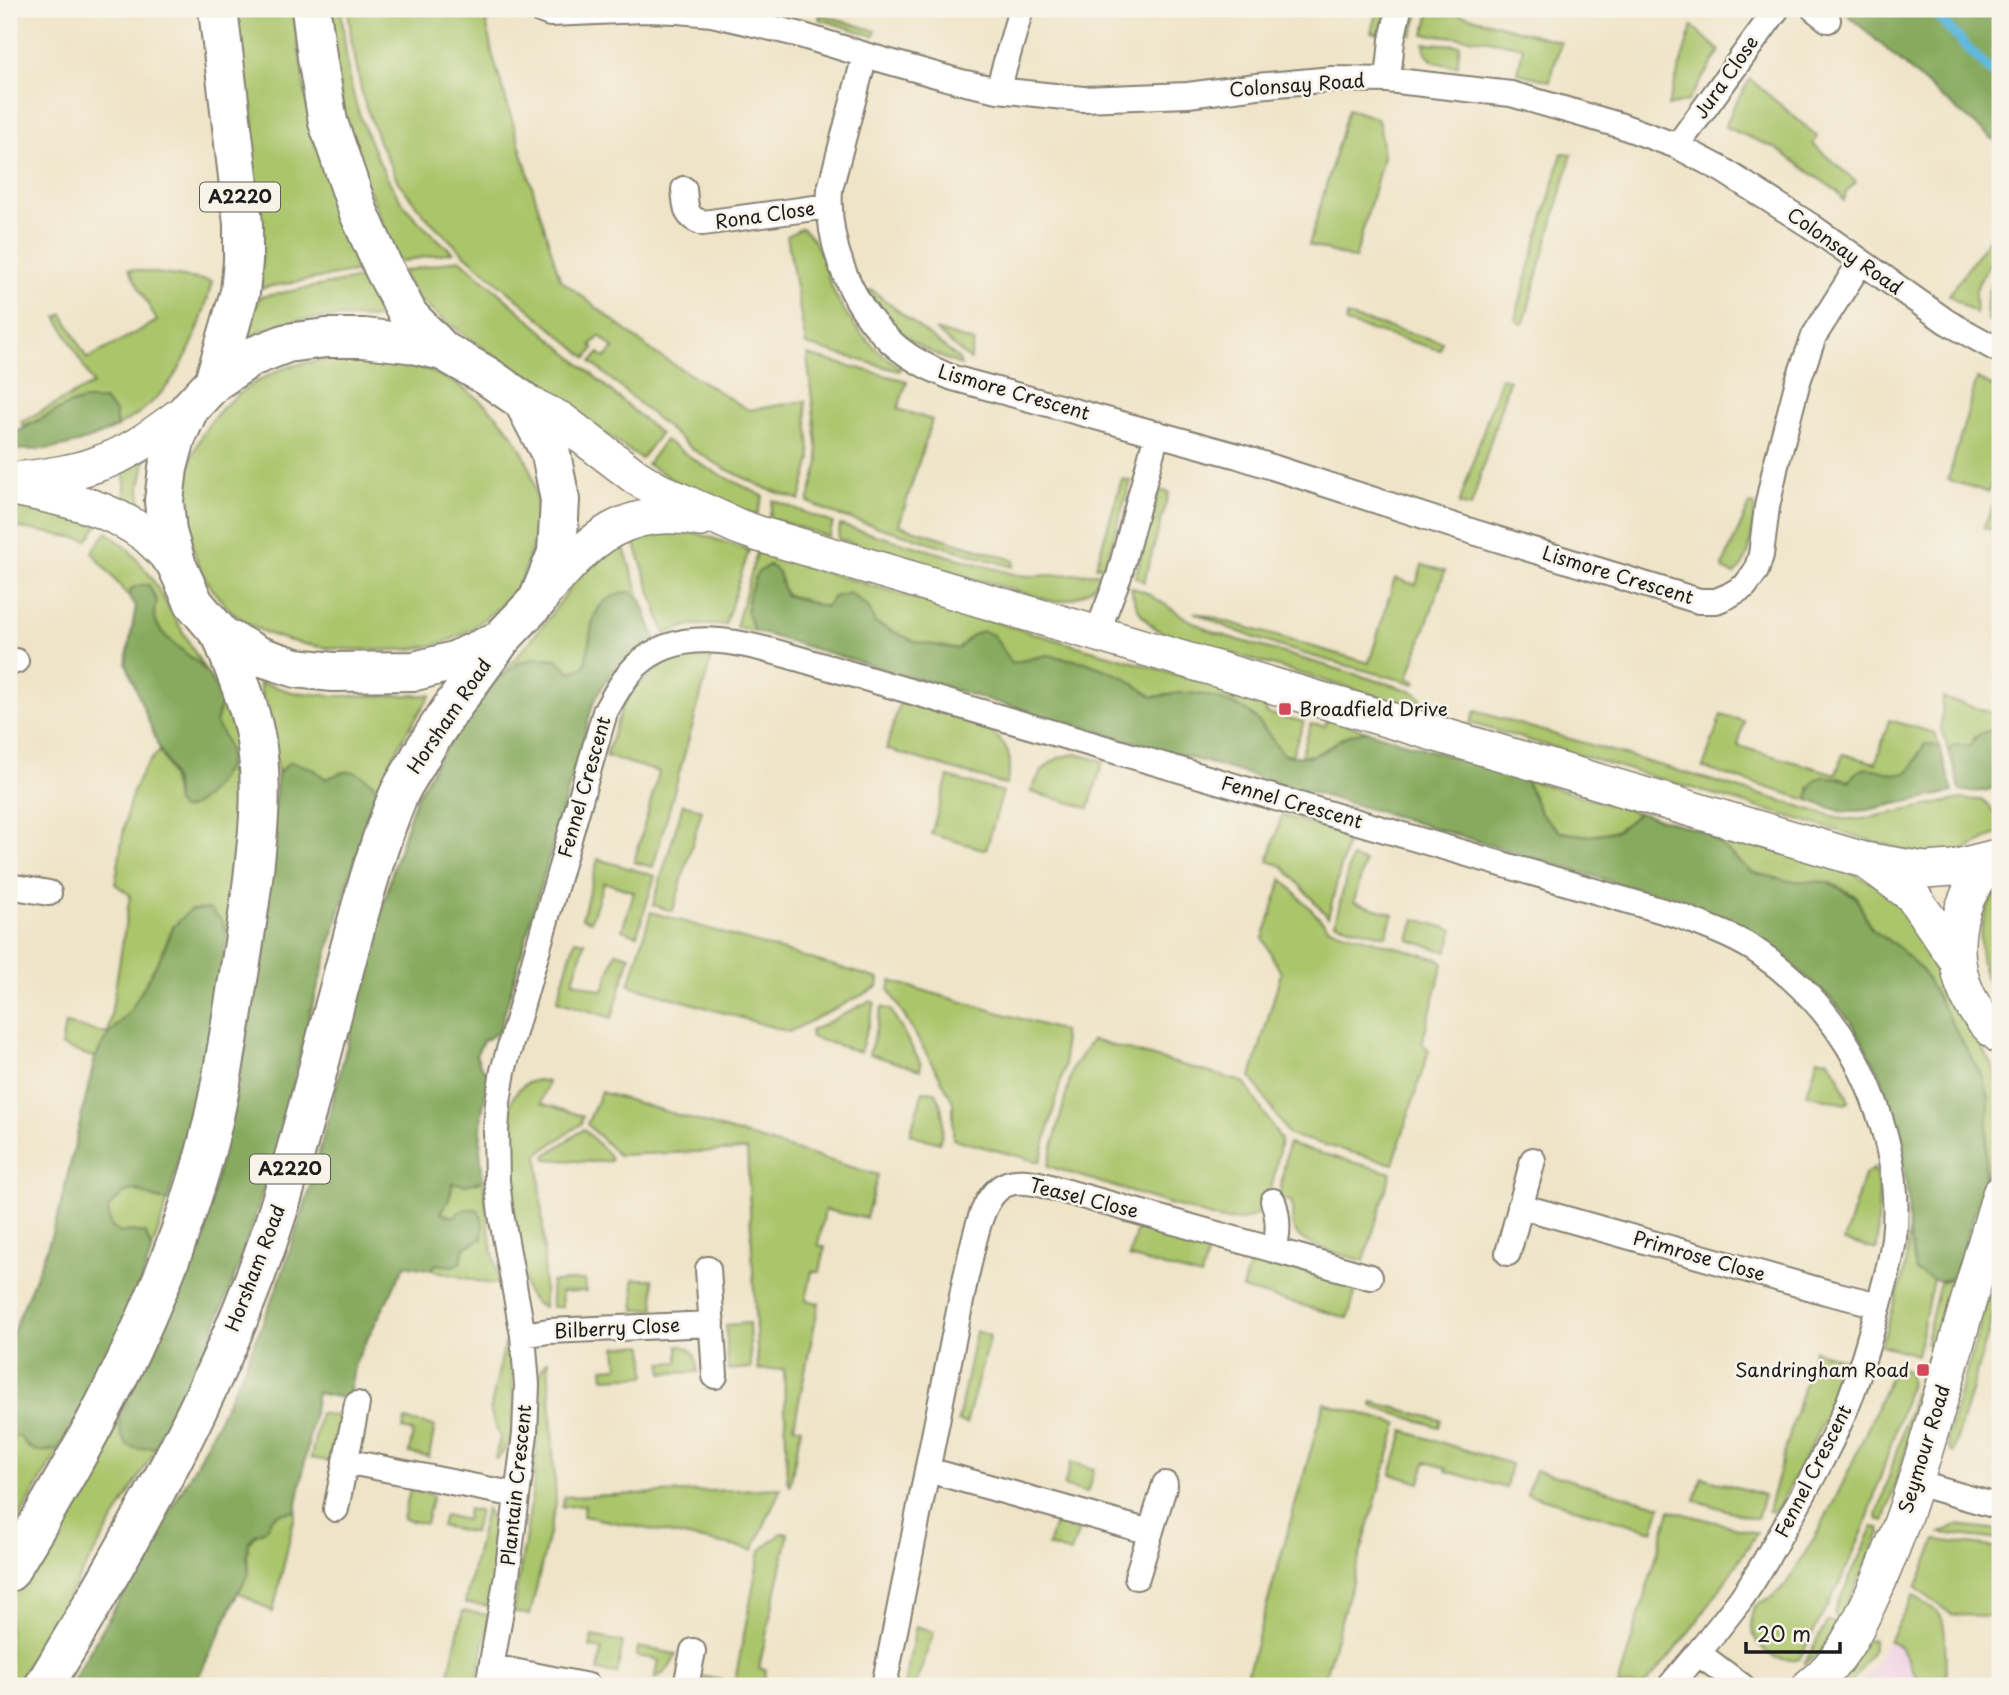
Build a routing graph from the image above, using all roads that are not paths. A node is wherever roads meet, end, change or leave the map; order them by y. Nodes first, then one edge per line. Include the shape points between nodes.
1 (218, 9) edge
2 (311, 9) edge
3 (537, 9) edge
4 (1021, 9) edge
5 (1399, 9) edge
6 (1777, 9) edge
7 (712, 12) edge
8 (865, 55) junction
9 (1388, 80) junction
10 (998, 90) junction
11 (1678, 146) junction
12 (684, 189) dead end
13 (829, 206) junction
14 (1860, 262) junction
15 (443, 351) junction
16 (2000, 351) edge
17 (202, 396) junction
18 (523, 401) junction
19 (1157, 433) junction
20 (9, 481) edge
21 (9, 487) edge
22 (739, 527) junction
23 (177, 566) junction
24 (538, 600) junction
25 (1097, 633) junction
26 (222, 636) junction
27 (500, 640) junction
28 (1999, 856) edge
29 (1864, 860) junction
30 (9, 886) edge
31 (49, 892) dead end
32 (1957, 960) junction
33 (1996, 1038) edge
34 (1533, 1160) dead end
35 (2000, 1194) edge
36 (1273, 1201) dead end
37 (1520, 1206) junction
38 (506, 1243) joint
39 (1274, 1249) junction
40 (1508, 1253) dead end
41 (708, 1269) dead end
42 (1370, 1277) dead end
43 (1879, 1304) junction
44 (712, 1324) junction
45 (523, 1335) junction
46 (715, 1376) dead end
47 (357, 1405) dead end
48 (345, 1461) junction
49 (928, 1470) junction
50 (1916, 1483) junction
51 (1165, 1485) dead end
52 (517, 1495) junction
53 (2000, 1507) edge
54 (336, 1509) dead end
55 (1150, 1532) junction
56 (9, 1572) edge
57 (1137, 1577) dead end
58 (692, 1651) dead end
59 (1698, 1653) junction
60 (490, 1676) edge
61 (44, 1686) edge
62 (588, 1686) edge
63 (686, 1686) edge
64 (884, 1686) edge
65 (1670, 1686) edge
66 (1742, 1686) edge
67 (1810, 1686) edge

1 - 17 main road, A2220 via 243,224 243,261 240,292
2 - 15 main road via 328,122 359,213 409,316
3 - 7 street, Colonsay Road via 550,14
4 - 10 street
5 - 9 street
6 - 11 street, Jura Close
7 - 8 street, Colonsay Road
8 - 10 street, Colonsay Road
8 - 13 street, Lismore Crescent
9 - 10 street, Colonsay Road via 1332,79 1131,98 1083,99
9 - 11 street, Colonsay Road via 1511,94
11 - 14 street, Colonsay Road via 1758,191
12 - 13 street, Rona Close via 687,214 703,223
13 - 19 street, Lismore Crescent via 838,258 850,288 866,314 917,361 953,378
14 - 16 street, Colonsay Road via 1947,323
14 - 19 street, Lismore Crescent via 1814,336 1802,370 1776,465 1756,571 1745,586 1716,601 1684,597
15 - 17 main road via 364,338 287,343 251,357
15 - 18 main road
17 - 20 street via 124,453 71,471
17 - 23 main road via 176,438 164,501
18 - 22 street via 561,419 657,490
18 - 24 main road via 551,454 560,500 557,553
19 - 25 street via 1119,576
21 - 23 street via 110,513 149,537
22 - 24 street via 661,515 634,520 593,542
22 - 25 street
23 - 26 main road via 194,603
24 - 27 main road
25 - 29 street
26 - 27 main road via 259,656 296,668 333,672 415,671 454,661
26 - 56 main road via 249,712 261,787 244,947 221,1082 198,1180 162,1283 123,1369
27 - 61 main road, Horsham Road / A2220 via 434,732 399,794 370,874 275,1219 241,1310 198,1409 96,1600
28 - 29 street via 1925,870
28 - 32 street via 1965,904 1958,922
29 - 32 street via 1912,895
30 - 31 street
32 - 33 street via 1966,993
34 - 37 street
35 - 50 street, Seymour Road
36 - 39 street via 1279,1227
37 - 40 street
37 - 43 street, Primrose Close
38 - 43 street, Fennel Crescent via 496,1156 503,1071 605,712 634,668 649,656 666,647 705,639 799,659 1723,932 1791,978 1844,1038 1861,1070 1885,1129 1893,1173 1895,1236
38 - 45 street, Plantain Crescent
39 - 42 street, Teasel Close
39 - 49 street, Teasel Close via 1039,1184 1008,1183 995,1191 976,1234
41 - 44 street
43 - 59 street, Fennel Crescent via 1850,1399 1816,1471 1760,1570
44 - 45 street, Bilberry Close
44 - 46 street
45 - 52 street, Plantain Crescent via 527,1385
47 - 48 street
48 - 52 street
48 - 54 street
49 - 55 street
49 - 64 street, Teasel Close
50 - 53 street
50 - 67 street, Seymour Road via 1885,1569 1857,1628 1832,1665
51 - 55 street
52 - 60 street, Plantain Crescent
55 - 57 street
58 - 63 street
59 - 65 street, Fennel Crescent
59 - 66 street
60 - 62 street

